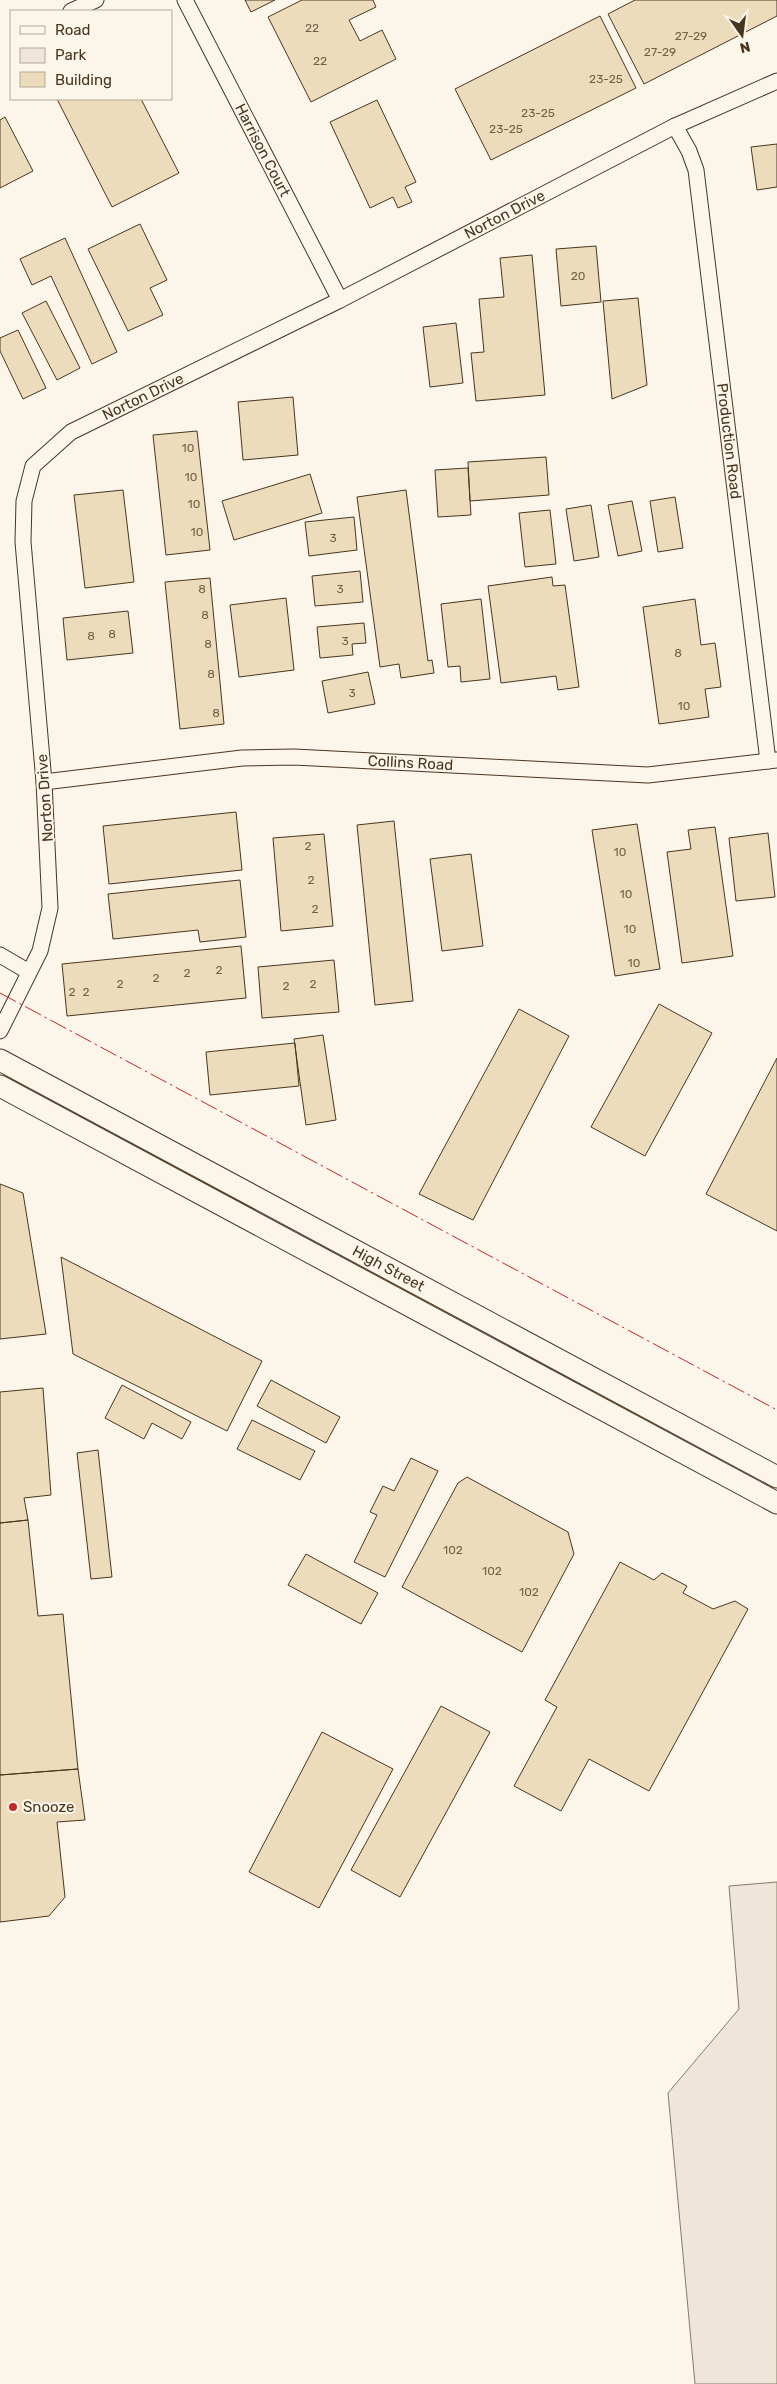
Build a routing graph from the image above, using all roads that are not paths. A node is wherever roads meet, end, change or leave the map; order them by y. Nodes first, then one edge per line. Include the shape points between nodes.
1 (96, 0) edge
2 (185, 0) edge
3 (73, 10) edge
4 (777, 81) edge
5 (675, 126) junction
6 (340, 300) junction
7 (773, 761) edge
8 (44, 782) junction
9 (0, 955) edge
10 (30, 972) junction
11 (0, 1031) edge
12 (0, 1060) edge
13 (0, 1086) edge
14 (777, 1477) edge
15 (777, 1503) edge

1 - 3 street
2 - 6 street, Harrison Court
4 - 5 street, Norton Drive
5 - 6 street, Norton Drive
5 - 7 street, Production Road via 696,170
6 - 8 street, Norton Drive via 71,432 33,466 24,501 23,542
7 - 8 street, Collins Road via 648,775 242,758
8 - 10 street, Norton Drive via 50,908 40,950
9 - 10 street
10 - 11 street, Norton Drive
12 - 14 main road, High Street
13 - 15 main road, High Street

